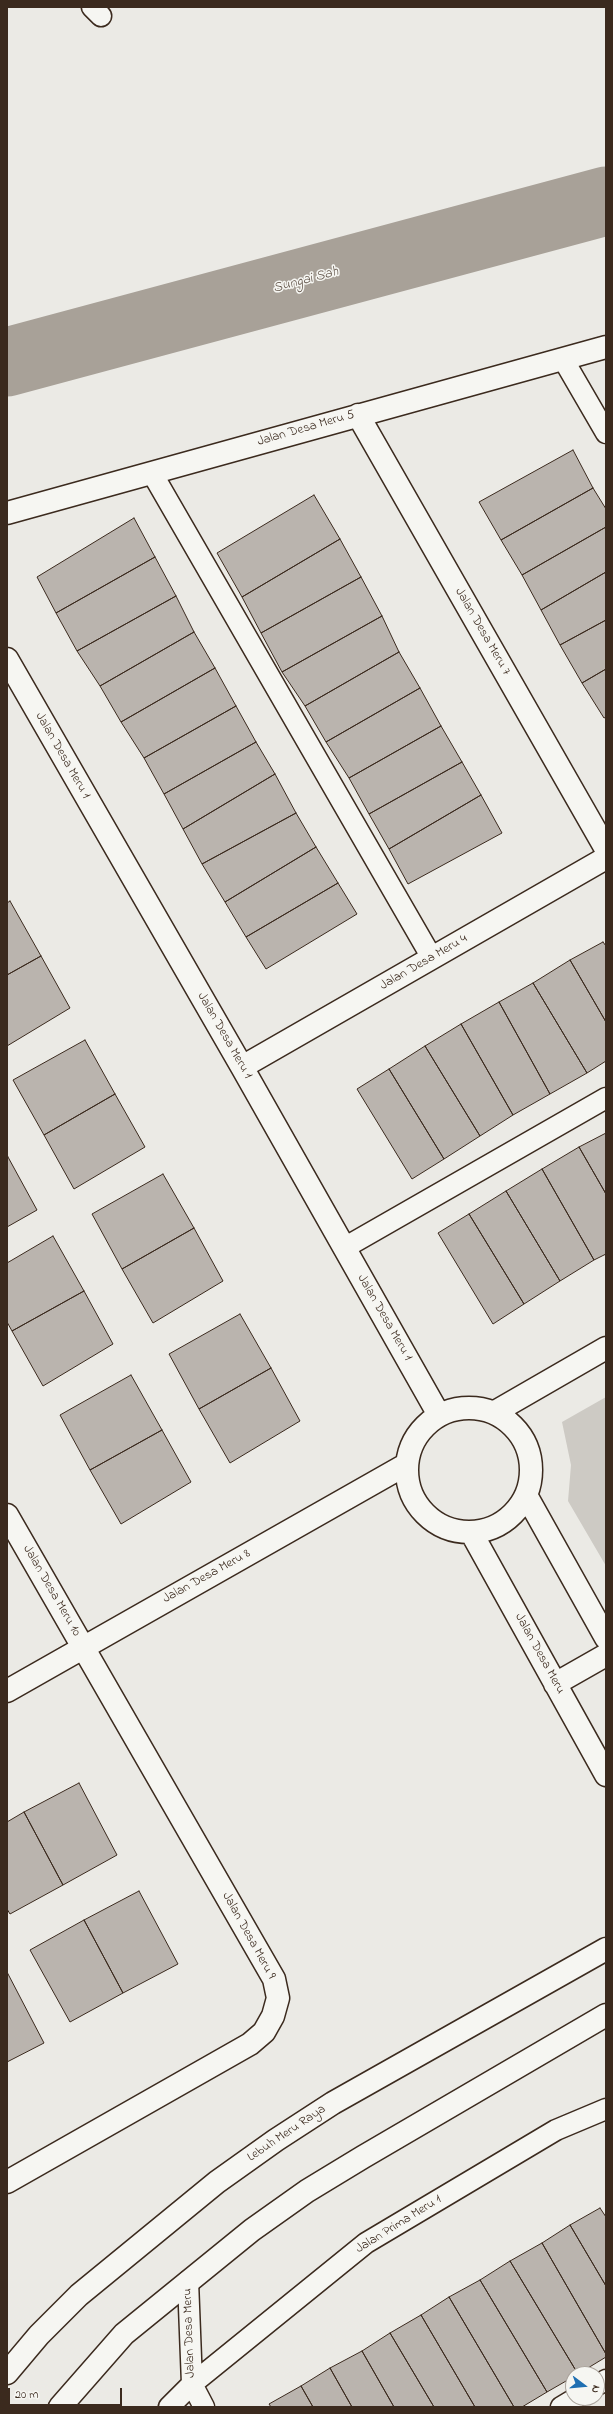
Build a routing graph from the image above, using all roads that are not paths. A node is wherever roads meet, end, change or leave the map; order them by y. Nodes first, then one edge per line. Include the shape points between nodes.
1 (606, 347) edge
2 (563, 359) junction
3 (358, 415) junction
4 (606, 433) edge
5 (152, 472) junction
6 (7, 512) edge
7 (7, 660) edge
8 (606, 849) edge
9 (606, 858) edge
10 (432, 958) junction
11 (242, 1067) junction
12 (606, 1098) edge
13 (344, 1248) junction
14 (606, 1348) edge
15 (495, 1412) junction
16 (439, 1415) junction
17 (407, 1464) junction
18 (526, 1495) junction
19 (7, 1515) edge
20 (471, 1532) junction
21 (606, 1638) edge
22 (84, 1647) junction
23 (606, 1655) edge
24 (556, 1684) junction
25 (7, 1691) edge
26 (606, 1776) edge
27 (606, 1950) edge
28 (606, 2015) edge
29 (606, 2109) edge
30 (7, 2182) edge
31 (188, 2281) junction
32 (7, 2373) edge
33 (192, 2384) junction
34 (60, 2407) edge
35 (169, 2407) edge
36 (204, 2407) edge

1 - 2 street, Jalan Desa Meru 5
2 - 3 street, Jalan Desa Meru 5
2 - 4 lane
3 - 5 street, Jalan Desa Meru 5
3 - 8 street, Jalan Desa Meru 7
5 - 6 street, Jalan Desa Meru 5
5 - 10 lane
7 - 11 street, Jalan Desa Meru 1
9 - 10 street, Jalan Desa Meru 4
10 - 11 street, Jalan Desa Meru 4
11 - 13 street, Jalan Desa Meru 1
12 - 13 lane
13 - 16 street, Jalan Desa Meru 1
14 - 15 street
15 - 16 street via 476,1407 457,1408
15 - 18 street via 511,1423 523,1438 530,1457 531,1476
16 - 17 street via 423,1427 412,1445
17 - 20 street via 408,1482 414,1499 424,1513 438,1524 454,1531
17 - 22 street, Jalan Desa Meru 8
18 - 20 street via 517,1510 504,1521 489,1529
18 - 21 street
19 - 22 street, Jalan Desa Meru 10
20 - 24 street, Jalan Desa Meru
22 - 25 street, Jalan Desa Meru 8
22 - 30 street, Jalan Desa Meru 9 via 274,1979 278,1998 274,2016 264,2032 250,2044
23 - 24 street
24 - 26 street, Jalan Desa Meru
27 - 32 street, Lebuh Meru Raya via 333,2103 276,2140 217,2182 79,2295 39,2335
28 - 31 street via 307,2191 252,2230
29 - 33 lane, Jalan Prima Meru 1 via 556,2130 366,2243
31 - 33 lane, Jalan Desa Meru
31 - 34 street via 124,2334
33 - 35 lane, Jalan Prima Meru 1
33 - 36 lane

